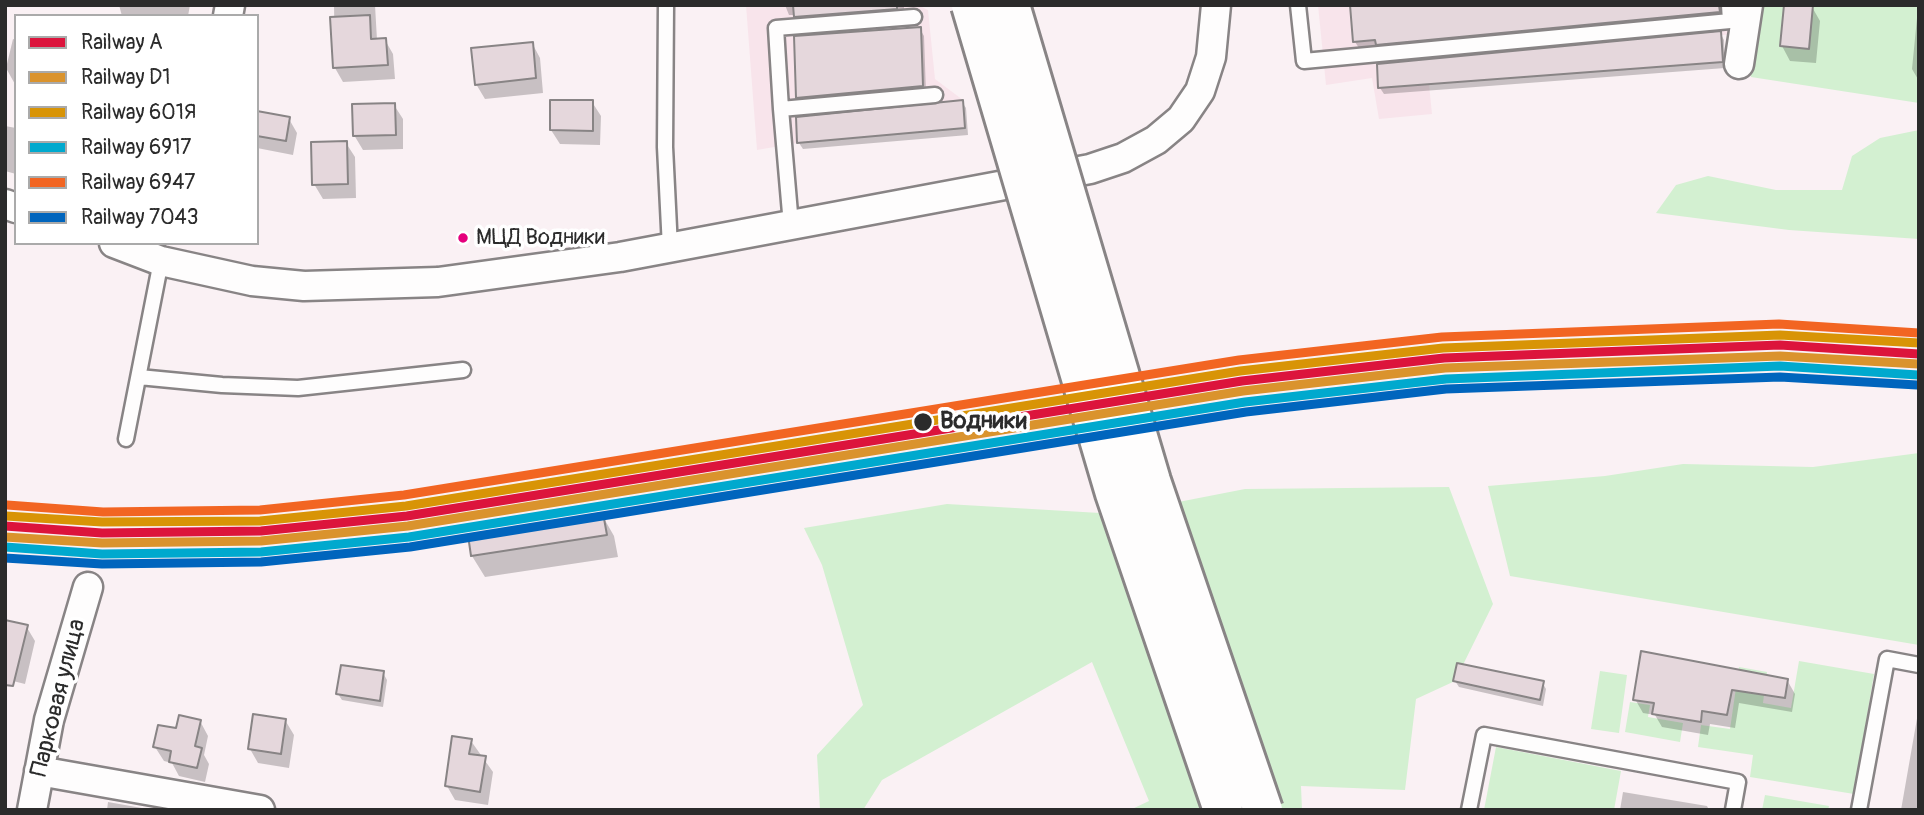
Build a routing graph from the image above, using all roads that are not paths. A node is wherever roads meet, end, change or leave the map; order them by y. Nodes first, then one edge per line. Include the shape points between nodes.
1 (666, 5) edge
2 (971, 5) edge
3 (1010, 5) edge
4 (1216, 5) edge
5 (1298, 5) edge
6 (1729, 5) edge
7 (1748, 5) edge
8 (914, 17) dead end
9 (1740, 64) dead end
10 (935, 95) dead end
11 (781, 109) junction
12 (791, 225) junction
13 (125, 245) edge
14 (670, 248) junction
15 (164, 252) edge
16 (463, 370) dead end
17 (139, 377) junction
18 (126, 439) dead end
19 (89, 587) dead end
20 (1919, 665) edge
21 (39, 771) junction
22 (32, 810) edge
23 (260, 810) edge
24 (1223, 810) edge
25 (1264, 810) edge
26 (1469, 810) edge
27 (1733, 810) edge
28 (1859, 810) edge

1 - 14 lane
2 - 24 main road, bridge via 1115,493
3 - 25 main road, bridge via 1151,481
4 - 12 street via 1211,57 1200,91 1181,119 1123,158 1090,169
5 - 6 lane via 1304,61 1730,21
7 - 9 street
8 - 11 lane via 776,28
10 - 11 lane
11 - 12 lane
12 - 14 street
13 - 15 street
14 - 15 street via 438,282 304,286 252,281
15 - 17 lane
16 - 17 lane via 298,388
17 - 18 lane
19 - 21 street, Парковая улица
20 - 28 lane via 1886,659
21 - 22 street, Парковая улица
21 - 23 street
26 - 27 lane via 1484,735 1738,782

